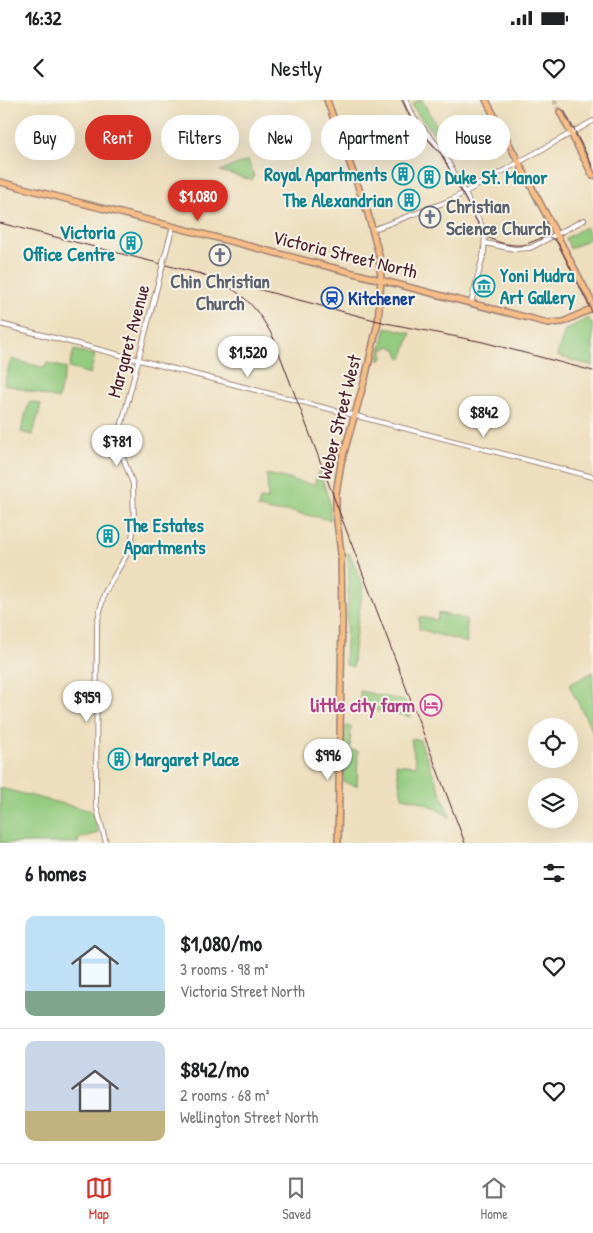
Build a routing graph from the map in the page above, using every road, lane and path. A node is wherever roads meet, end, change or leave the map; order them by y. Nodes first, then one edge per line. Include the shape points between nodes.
1 (327, 100) edge
2 (406, 100) edge
3 (486, 100) edge
4 (560, 112) tunnel mouth
5 (593, 121) edge
6 (570, 133) junction
7 (518, 163) junction
8 (593, 176) edge
9 (0, 182) edge
10 (464, 193) junction
11 (584, 220) dead end
12 (173, 226) junction
13 (372, 230) junction
14 (556, 235) junction
15 (486, 243) junction
16 (380, 279) junction
17 (471, 303) junction
18 (593, 304) edge
19 (593, 308) edge
20 (0, 324) edge
21 (138, 360) junction
22 (354, 415) junction
23 (593, 476) edge
24 (338, 842) edge
25 (106, 843) edge

1 - 13 main road, Weber Street West
2 - 10 street via 414,118 443,152
3 - 7 main road
4 - 6 main road
5 - 6 street
6 - 7 street
6 - 8 main road
7 - 10 street
7 - 14 main road
9 - 12 main road, Victoria Street North
10 - 13 street via 436,207
10 - 15 street via 485,232
11 - 14 street
12 - 16 main road, Victoria Street North
12 - 21 street, Margaret Avenue, bridge
13 - 16 main road, Weber Street West via 379,255
14 - 15 street via 536,246 522,249
14 - 18 main road
15 - 17 street
16 - 17 main road, Victoria Street North
16 - 22 main road, Weber Street West via 378,322
17 - 19 main road, Victoria Street North via 556,323
20 - 21 street
21 - 22 street
21 - 25 street, Margaret Avenue via 119,435 122,455 133,484 132,539 104,594 97,624 96,805
22 - 23 street
22 - 24 main road, Weber Street West via 336,494 342,583

